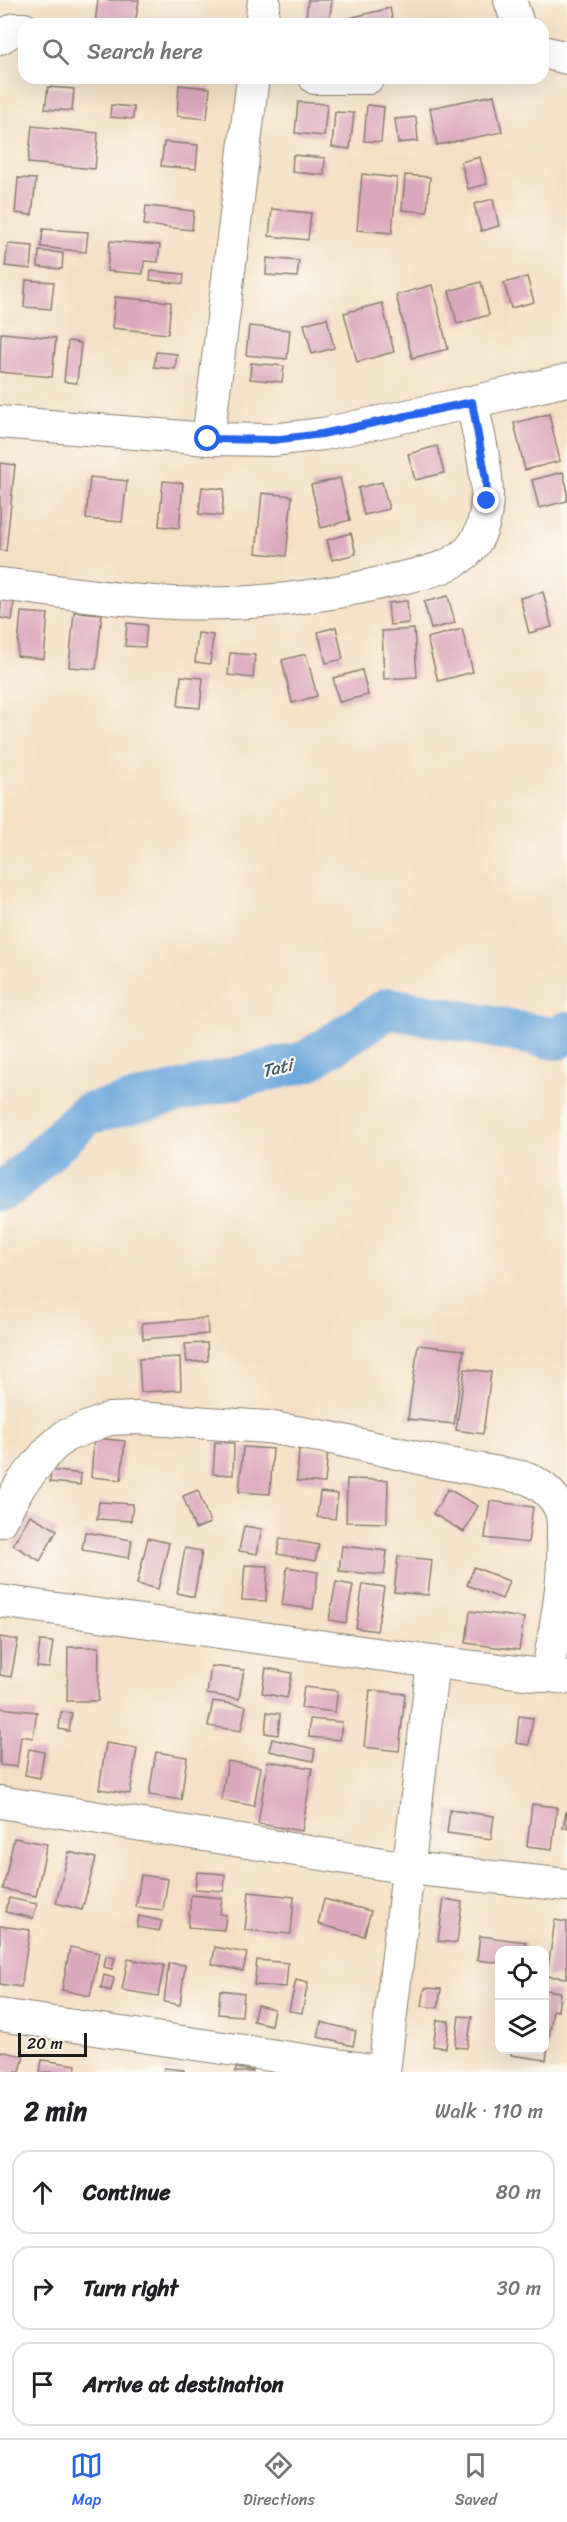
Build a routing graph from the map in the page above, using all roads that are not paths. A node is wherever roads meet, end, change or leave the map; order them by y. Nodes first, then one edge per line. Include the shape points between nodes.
1 (264, 0) edge
2 (510, 0) edge
3 (262, 18) edge
4 (516, 18) edge
5 (18, 29) edge
6 (0, 38) edge
7 (549, 54) edge
8 (567, 58) edge
9 (253, 84) edge
10 (567, 380) edge
11 (472, 402) junction
12 (0, 422) edge
13 (208, 439) junction
14 (0, 584) edge
15 (0, 1521) edge
16 (566, 1569) edge
17 (0, 1601) edge
18 (433, 1662) junction
19 (557, 1677) edge
20 (0, 1802) edge
21 (408, 1868) junction
22 (567, 1885) edge
23 (0, 2015) edge
24 (384, 2072) edge

1 - 3 street
2 - 4 street
5 - 6 street
7 - 8 street
9 - 13 street
10 - 11 street
11 - 13 street via 322,434 272,440
11 - 14 street via 487,501 475,542 464,557 449,565 366,587 248,603 153,602
12 - 13 street
15 - 16 street via 35,1465 65,1436 87,1426 109,1419 137,1418 267,1427 509,1474 541,1485 560,1510
16 - 19 street
17 - 18 street
18 - 19 street
18 - 21 street
20 - 21 street
21 - 22 street
21 - 24 street
23 - 24 street

